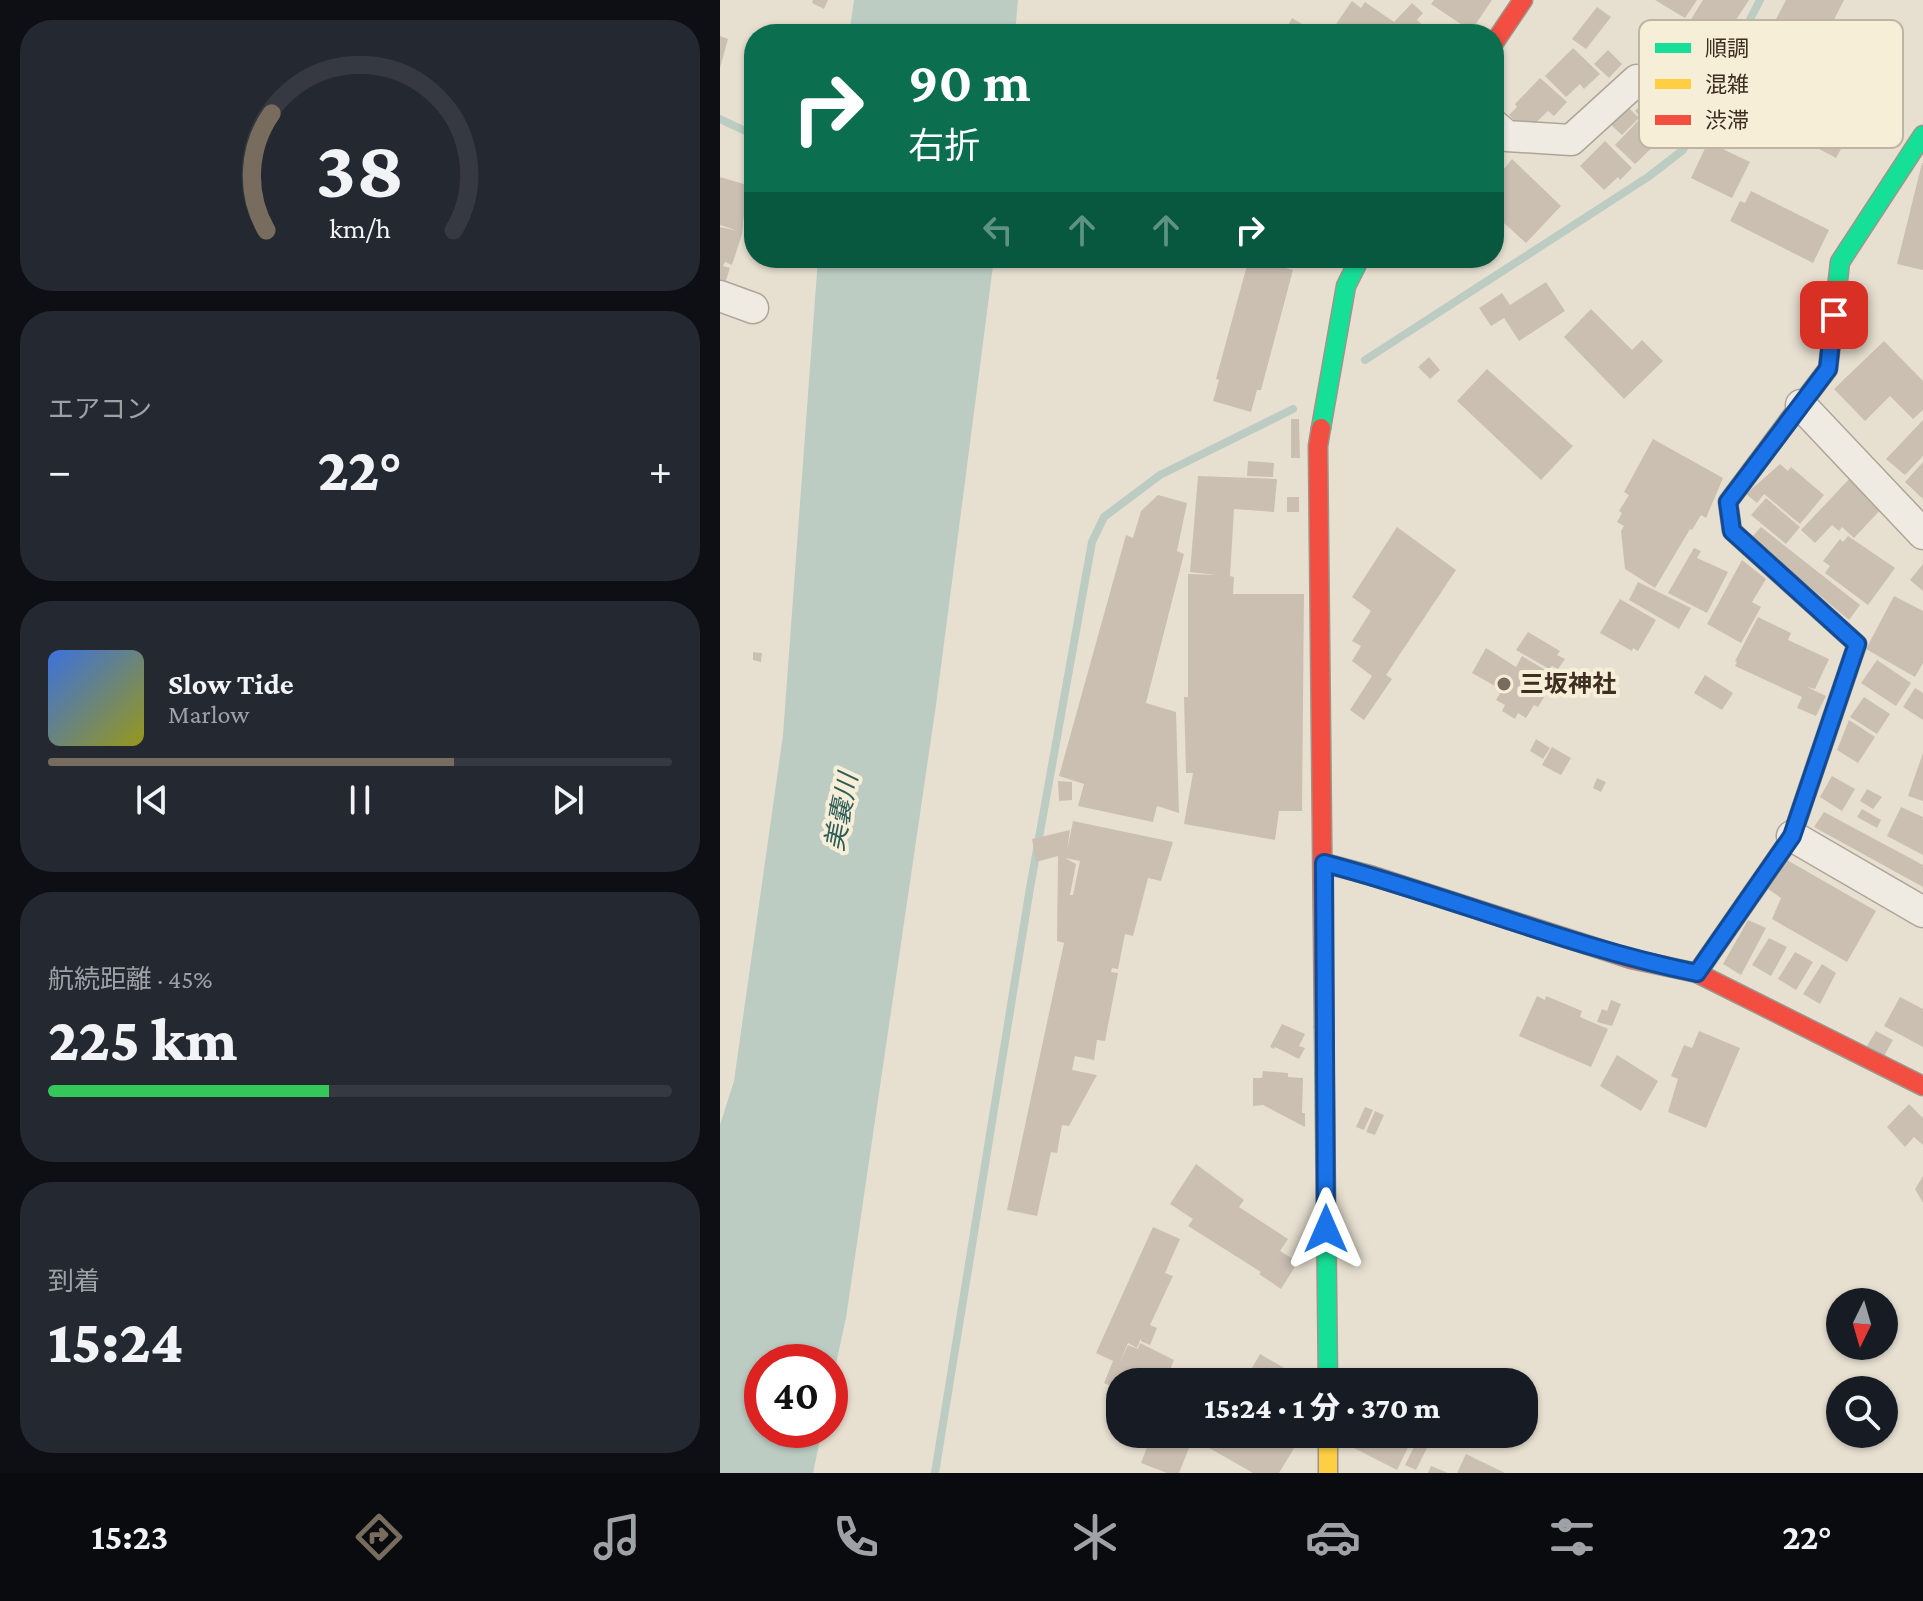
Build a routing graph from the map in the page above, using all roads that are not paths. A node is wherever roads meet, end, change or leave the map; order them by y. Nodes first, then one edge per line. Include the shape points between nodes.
1 (1523, 0) edge
2 (1504, 28) edge
3 (1637, 80) dead end
4 (1504, 133) edge
5 (1920, 143) edge
6 (1355, 268) edge
7 (720, 296) edge
8 (753, 308) dead end
9 (1801, 405) junction
10 (1923, 534) edge
11 (1792, 836) junction
12 (1324, 863) junction
13 (1923, 912) edge
14 (1697, 973) junction
15 (1923, 1086) edge
16 (1328, 1368) edge
17 (1328, 1448) edge
18 (1328, 1473) edge

1 - 2 street
3 - 4 street via 1571,140
5 - 9 street via 1840,262 1828,369
6 - 12 street via 1346,286 1318,446
7 - 8 street
9 - 10 street
9 - 11 street via 1728,502 1732,531 1857,644
11 - 13 street
11 - 14 street
12 - 14 street via 1631,959
12 - 16 street
14 - 15 street
17 - 18 street

